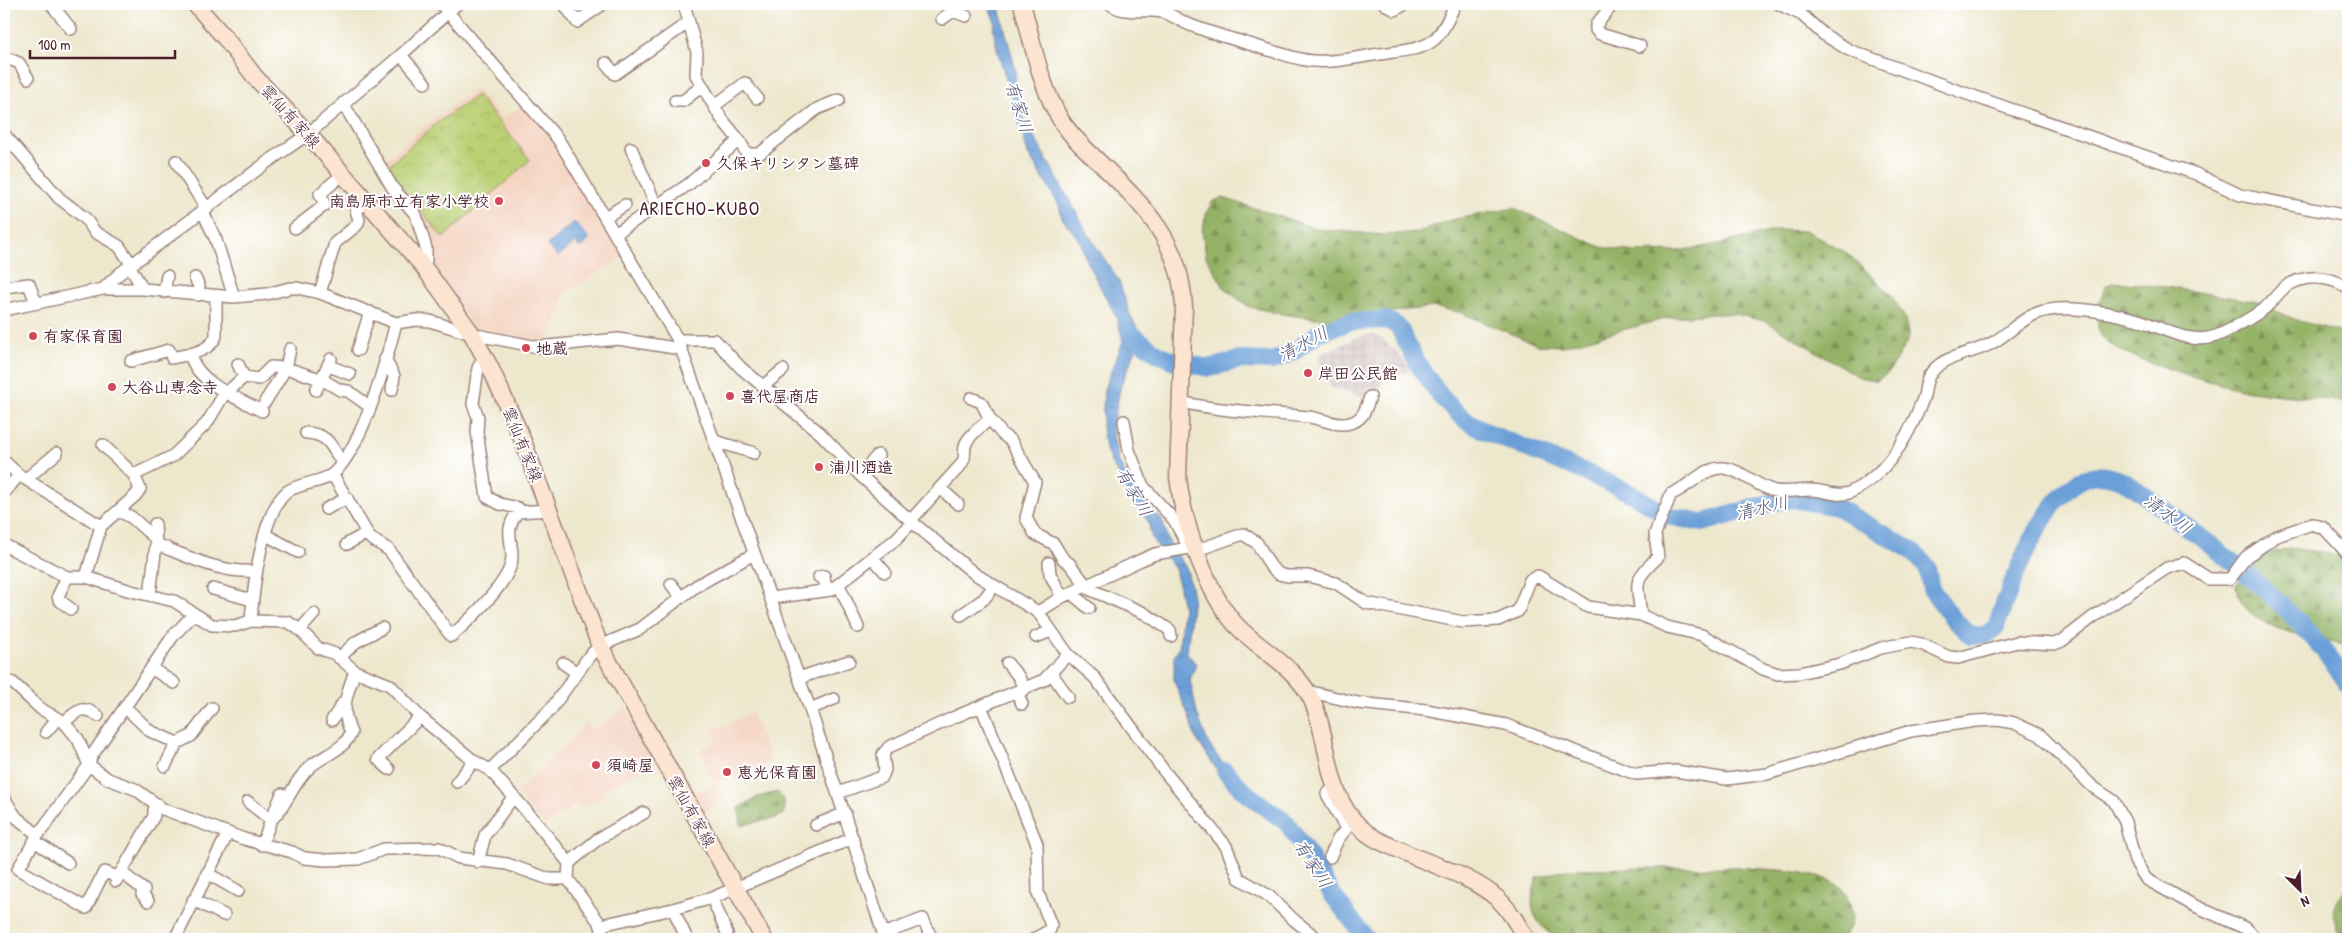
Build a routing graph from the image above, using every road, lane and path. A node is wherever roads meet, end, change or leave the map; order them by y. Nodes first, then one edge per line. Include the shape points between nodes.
1 (51, 4) edge
2 (195, 4) edge
3 (564, 4) edge
4 (603, 4) edge
5 (685, 4) edge
6 (1022, 4) edge
7 (1110, 4) edge
8 (1384, 4) edge
9 (1405, 4) edge
10 (1455, 4) edge
11 (1613, 4) edge
12 (1779, 4) edge
13 (449, 6) edge
14 (952, 8) edge
15 (966, 16) dead end
16 (942, 19) dead end
17 (690, 22) junction
18 (71, 29) dead end
19 (1640, 46) dead end
20 (401, 56) junction
21 (4, 57) edge
22 (606, 63) dead end
23 (28, 78) dead end
24 (425, 83) dead end
25 (702, 86) junction
26 (757, 98) dead end
27 (839, 100) dead end
28 (675, 101) dead end
29 (343, 103) junction
30 (714, 106) junction
31 (4, 134) edge
32 (308, 134) junction
33 (739, 140) junction
34 (631, 148) dead end
35 (176, 161) dead end
36 (343, 174) junction
37 (367, 202) junction
38 (625, 205) dead end
39 (656, 205) junction
40 (205, 211) junction
41 (2348, 216) edge
42 (605, 217) junction
43 (295, 228) dead end
44 (615, 234) junction
45 (131, 266) junction
46 (423, 266) junction
47 (168, 276) dead end
48 (195, 278) dead end
49 (4, 287) edge
50 (2348, 287) edge
51 (103, 289) junction
52 (142, 289) junction
53 (164, 292) junction
54 (320, 293) junction
55 (198, 295) junction
56 (216, 296) junction
57 (234, 297) junction
58 (36, 302) junction
59 (4, 310) edge
60 (370, 312) junction
61 (396, 322) junction
62 (472, 334) junction
63 (679, 344) junction
64 (290, 349) dead end
65 (358, 350) dead end
66 (190, 354) junction
67 (484, 357) junction
68 (385, 358) junction
69 (131, 361) dead end
70 (238, 364) dead end
71 (282, 367) junction
72 (783, 370) dead end
73 (244, 377) junction
74 (319, 385) junction
75 (763, 386) junction
76 (340, 390) junction
77 (392, 390) dead end
78 (226, 392) junction
79 (1370, 397) dead end
80 (971, 398) dead end
81 (1181, 402) junction
82 (369, 406) junction
83 (990, 419) junction
84 (1124, 421) dead end
85 (306, 433) dead end
86 (715, 441) junction
87 (103, 445) dead end
88 (58, 453) dead end
89 (754, 453) dead end
90 (878, 456) dead end
91 (4, 461) edge
92 (342, 463) junction
93 (134, 475) junction
94 (333, 475) junction
95 (860, 475) junction
96 (23, 477) junction
97 (940, 489) junction
98 (4, 493) edge
99 (347, 498) junction
100 (958, 504) dead end
101 (326, 509) dead end
102 (549, 510) junction
103 (119, 511) junction
104 (518, 512) junction
105 (912, 521) junction
106 (155, 524) dead end
107 (101, 526) junction
108 (367, 533) junction
109 (266, 535) junction
110 (155, 541) junction
111 (347, 544) dead end
112 (4, 545) edge
113 (1190, 549) junction
114 (298, 552) dead end
115 (754, 554) junction
116 (2348, 554) edge
117 (872, 558) junction
118 (1049, 562) dead end
119 (256, 571) junction
120 (886, 572) dead end
121 (67, 577) junction
122 (86, 577) junction
123 (819, 577) dead end
124 (671, 584) dead end
125 (838, 585) junction
126 (994, 586) junction
127 (1086, 586) junction
128 (213, 589) dead end
129 (826, 591) junction
130 (1006, 593) junction
131 (150, 595) junction
132 (1067, 595) junction
133 (681, 597) junction
134 (771, 598) junction
135 (252, 600) junction
136 (1017, 608) dead end
137 (1089, 608) dead end
138 (71, 609) dead end
139 (1038, 612) junction
140 (193, 614) junction
141 (314, 614) dead end
142 (961, 615) dead end
143 (1641, 615) junction
144 (251, 620) junction
145 (858, 627) dead end
146 (382, 628) dead end
147 (300, 630) junction
148 (1051, 631) junction
149 (1171, 636) dead end
150 (1036, 637) dead end
151 (600, 646) junction
152 (1068, 654) junction
153 (339, 658) junction
154 (849, 661) dead end
155 (563, 663) dead end
156 (1007, 663) dead end
157 (151, 668) junction
158 (355, 671) junction
159 (577, 672) junction
160 (1052, 674) junction
161 (799, 678) junction
162 (4, 680) edge
163 (174, 683) dead end
164 (1020, 691) junction
165 (1307, 691) junction
166 (1068, 697) dead end
167 (834, 699) dead end
168 (344, 703) junction
169 (1022, 704) dead end
170 (981, 706) junction
171 (125, 707) junction
172 (212, 708) dead end
173 (810, 709) junction
174 (98, 716) dead end
175 (420, 717) junction
176 (61, 720) junction
177 (332, 720) dead end
178 (46, 732) dead end
179 (177, 743) junction
180 (474, 761) junction
181 (89, 765) junction
182 (165, 766) dead end
183 (389, 768) dead end
184 (490, 770) junction
185 (457, 782) dead end
186 (1335, 788) junction
187 (838, 793) junction
188 (282, 794) dead end
189 (514, 796) junction
190 (4, 800) edge
191 (248, 802) dead end
192 (157, 804) junction
193 (644, 813) dead end
194 (845, 814) junction
195 (271, 820) junction
196 (816, 825) dead end
197 (228, 833) junction
198 (853, 838) junction
199 (41, 841) junction
200 (262, 845) junction
201 (1330, 857) dead end
202 (478, 862) junction
203 (68, 863) dead end
204 (569, 863) junction
205 (207, 873) junction
206 (118, 877) junction
207 (568, 879) junction
208 (735, 888) junction
209 (238, 891) dead end
210 (146, 892) dead end
211 (712, 898) junction
212 (193, 900) junction
213 (673, 909) junction
214 (224, 915) dead end
215 (601, 925) junction
216 (727, 933) dead end
217 (884, 937) edge
218 (1313, 938) edge
219 (175, 939) edge
220 (603, 939) edge
221 (687, 939) edge
222 (764, 939) edge
223 (932, 939) edge
224 (1037, 939) edge
225 (1526, 939) edge
226 (2256, 939) edge

1 - 18 street
2 - 32 street, 雲仙有家線 via 255,77
3 - 4 street via 577,22
5 - 17 street
6 - 81 street via 1044,83 1062,122 1076,141 1142,206 1168,242 1182,282
7 - 10 street via 1126,10 1166,13 1219,35 1300,59 1327,62 1429,44 1444,30
8 - 9 street via 1395,10
11 - 19 street via 1596,25 1596,30
12 - 41 street via 1802,15 1823,34 1849,50 1956,90 2196,174 2240,195
13 - 20 street
13 - 42 street via 558,140
14 - 15 street
14 - 16 street
17 - 22 street via 616,74
17 - 25 street via 697,52 696,75
20 - 24 street
20 - 29 street
21 - 23 street via 19,64
25 - 28 street via 683,101
25 - 30 street
26 - 30 street via 745,83
27 - 33 street via 817,109 759,154 747,154
29 - 32 street
29 - 46 street via 392,187 420,223 426,248
30 - 33 street
31 - 45 street via 59,198 85,218 94,232 119,246
32 - 36 street, 雲仙有家線
32 - 40 street
33 - 39 street via 688,184
34 - 39 street
35 - 40 street
36 - 37 street, 雲仙有家線
36 - 43 street via 320,194 325,205
37 - 46 street, 雲仙有家線
37 - 54 street via 356,210 357,225 335,243
38 - 42 street
39 - 44 street
40 - 45 street
40 - 57 street
42 - 44 street
44 - 63 street
45 - 51 street
45 - 52 street
46 - 62 street, 雲仙有家線
47 - 53 street
48 - 55 street via 199,286
49 - 58 street via 29,284
50 - 143 street via 2333,278 2308,277 2285,287 2264,308 2216,336 2204,339 2191,339 2134,319 2083,310 2036,313 1991,344 1937,366 1928,377 1914,422 1890,461 1850,493 1775,491 1725,468 1703,473 1692,484 1671,494 1655,534 1658,557 1639,574
51 - 52 street
51 - 58 street
52 - 53 street
53 - 55 street
54 - 57 street via 290,288
54 - 60 street
55 - 56 street
56 - 57 street
56 - 66 street via 214,342 203,351
58 - 59 street
60 - 61 street
60 - 65 street
61 - 62 street via 430,321
61 - 68 street
62 - 63 street via 538,347 618,339
62 - 67 street, 雲仙有家線
63 - 75 street via 715,340
63 - 86 street
64 - 71 street
66 - 69 street via 172,358 168,350
66 - 78 street via 196,370
67 - 102 street, 雲仙有家線 via 521,436
67 - 104 street via 478,368 473,404 478,418 486,496 500,504 518,508
68 - 77 street via 394,376
68 - 82 street
70 - 73 street
71 - 73 street via 270,367 259,379
71 - 74 street
71 - 78 street via 260,407
72 - 75 street
73 - 78 street
74 - 76 street
74 - 76 street via 330,363 348,373
75 - 95 street via 820,433
76 - 82 street via 348,391
78 - 93 street via 207,424 173,456
79 - 81 street via 1360,418 1343,424 1309,417 1209,409
80 - 83 street via 981,402
81 - 113 street via 1178,477
82 - 92 street via 361,431
83 - 97 street via 971,435 966,443 965,460
83 - 127 street via 1011,441 1035,482 1026,518 1030,527 1035,534 1054,544
84 - 113 street via 1129,450 1143,486 1174,520
85 - 92 street via 324,437
86 - 89 street
86 - 115 street
87 - 93 street
88 - 96 street
90 - 95 street
91 - 96 street
92 - 94 street
93 - 103 street via 140,489
94 - 99 street
94 - 109 street via 290,490 279,499
95 - 105 street
96 - 98 street
96 - 107 street
97 - 100 street
97 - 105 street
99 - 101 street
99 - 108 street
102 - 104 street
102 - 151 street, 雲仙有家線
103 - 107 street
103 - 110 street via 132,517
104 - 108 street via 509,532 512,559 508,574 484,604 451,636 388,550
105 - 117 street
105 - 126 street
106 - 110 street
107 - 122 street
108 - 111 street
109 - 114 street
109 - 119 street
110 - 119 street via 190,558 224,569
110 - 131 street
112 - 121 street
113 - 127 street via 1155,554
113 - 143 street via 1239,534 1247,535 1257,543 1279,574 1308,576 1336,583 1366,603 1464,622 1498,620 1518,611 1530,580 1538,576 1588,607
113 - 165 street via 1228,619 1293,673
115 - 133 street
115 - 134 street
116 - 143 street via 2324,528 2312,524 2277,536 2246,557 2230,579 2209,579 2184,563 2177,564 2054,644 2018,642 1958,658 1911,642 1799,673 1778,674 1763,669 1702,635 1667,627
117 - 120 street
117 - 125 street
118 - 132 street via 1050,574
119 - 135 street
121 - 122 street
121 - 138 street via 58,596
122 - 131 street
123 - 129 street via 824,576
124 - 133 street
125 - 129 street
125 - 145 street
126 - 130 street
126 - 142 street via 984,599
127 - 132 street
127 - 149 street via 1147,615 1170,630
128 - 135 street
129 - 134 street
130 - 136 street via 1009,602
130 - 139 street
131 - 140 street via 174,601
132 - 137 street
132 - 139 street
133 - 151 street via 640,629
134 - 161 street
135 - 144 street
139 - 148 street
140 - 144 street via 212,625 228,626
140 - 157 street
141 - 147 street
144 - 147 street via 288,622
146 - 153 street via 356,642
147 - 153 street via 318,648
148 - 150 street
148 - 152 street
151 - 159 street
151 - 208 street, 雲仙有家線
152 - 160 street
152 - 218 street via 1096,678 1164,771 1226,846 1239,878 1269,896
153 - 158 street
154 - 161 street
155 - 159 street
156 - 164 street via 1019,677
157 - 163 street
157 - 171 street
158 - 168 street
158 - 175 street via 390,685
159 - 184 street via 552,708
160 - 164 street
160 - 166 street
161 - 173 street
162 - 176 street
164 - 169 street
164 - 170 street
165 - 186 street via 1316,712
165 - 226 street via 1358,703 1426,710 1506,725 1636,774 1675,770 1727,779 1768,774 1911,732 1975,721 2014,723 2040,734 2093,787 2114,802 2125,822 2135,862 2146,879 2247,929
167 - 173 street
168 - 177 street
168 - 195 street via 345,722 351,733 349,738 307,770
170 - 187 street via 889,747 883,754 885,770 882,777
170 - 224 street via 1037,844 1038,892 1050,925 1050,930
171 - 179 street via 150,731
171 - 181 street via 91,757
172 - 179 street via 192,736
173 - 187 street
174 - 176 street via 89,709 80,709
175 - 180 street
175 - 183 street via 378,758
176 - 178 street
176 - 181 street via 78,739
179 - 182 street
180 - 184 street
180 - 185 street
181 - 192 street via 108,779 135,789
181 - 199 street
184 - 189 street
186 - 201 street via 1328,794 1346,830
186 - 225 street via 1351,819 1363,830 1375,839 1479,886 1498,899
187 - 194 street
188 - 195 street
189 - 202 street via 485,835
189 - 204 street
190 - 199 street
191 - 195 street
192 - 197 street
192 - 206 street via 130,861
193 - 204 street via 598,839
194 - 196 street
194 - 198 street
195 - 200 street
197 - 200 street
197 - 205 street
198 - 208 street
198 - 217 street
199 - 203 street
199 - 206 street via 18,869 86,908 105,872
200 - 202 street via 304,858 326,860 358,859 384,849 439,848 459,858
202 - 207 street via 507,864 549,879
204 - 207 street
205 - 209 street
205 - 212 street
206 - 210 street
207 - 215 street
208 - 211 street
208 - 222 street, 雲仙有家線
211 - 213 street
211 - 216 street
212 - 214 street
212 - 219 street
213 - 215 street
213 - 221 street
215 - 220 street
217 - 223 street via 923,919

